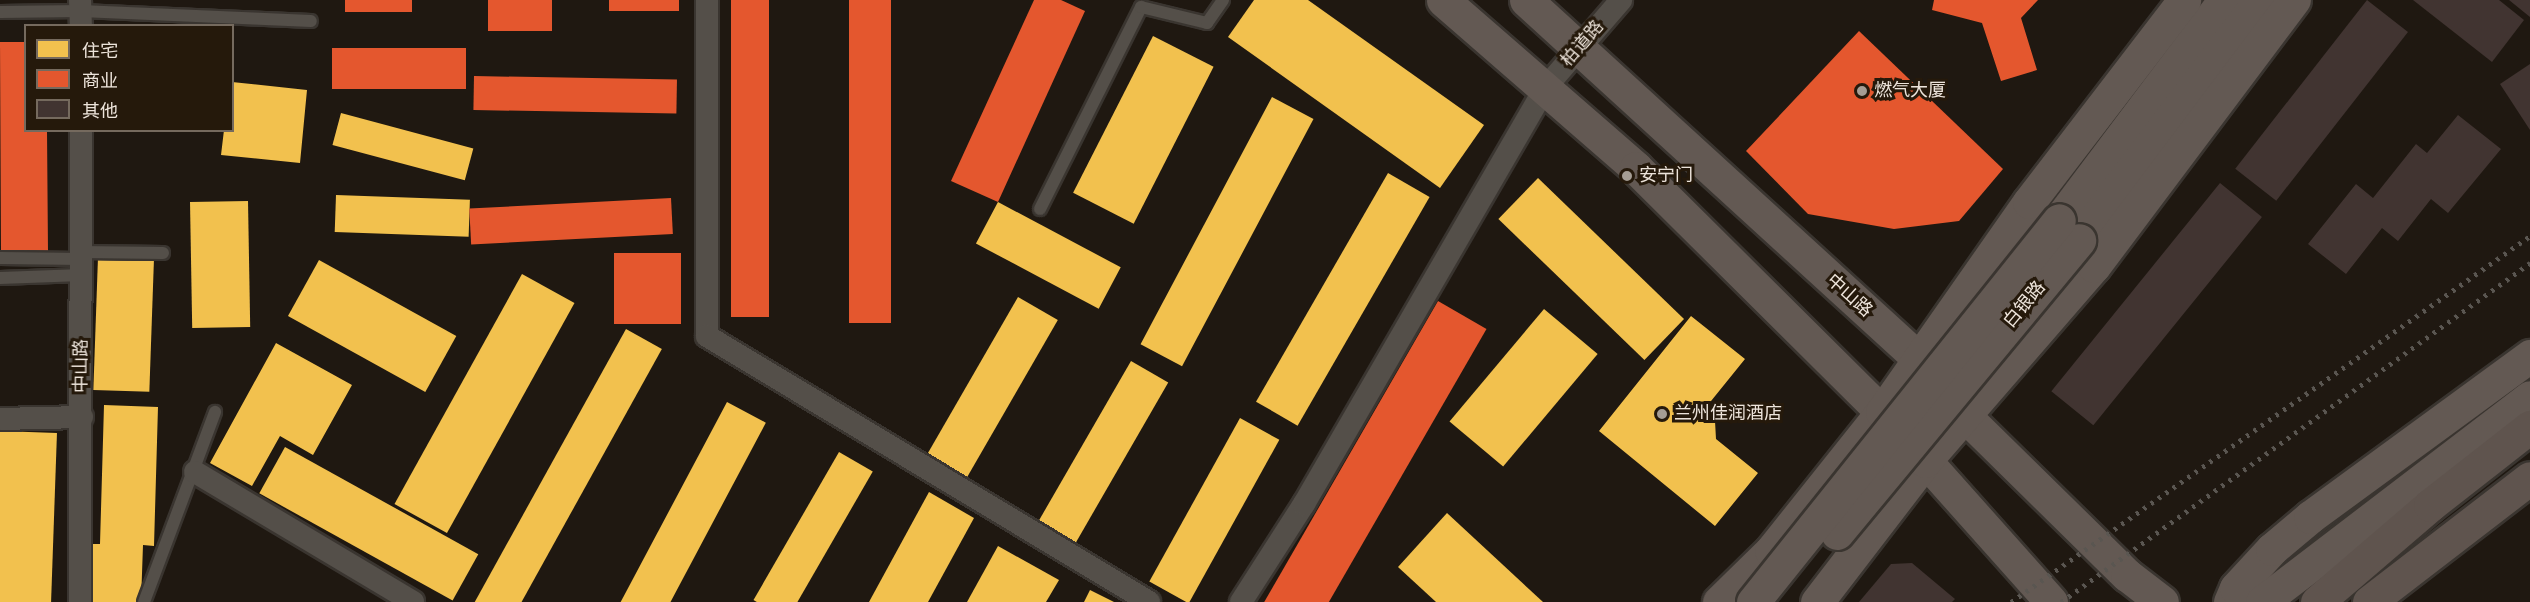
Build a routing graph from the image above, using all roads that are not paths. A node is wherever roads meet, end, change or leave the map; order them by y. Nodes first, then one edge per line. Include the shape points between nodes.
1 (707, 0) edge
2 (1223, 0) edge
3 (1443, 0) edge
4 (1526, 0) edge
5 (1621, 0) edge
6 (2184, 0) edge
7 (2224, 0) edge
8 (2260, 0) edge
9 (2294, 0) edge
10 (0, 12) edge
11 (80, 12) edge
12 (311, 21) dead end
13 (1578, 51) junction
14 (1546, 87) junction
15 (81, 132) edge
16 (1040, 209) dead end
17 (163, 253) dead end
18 (0, 258) edge
19 (81, 262) junction
20 (0, 278) edge
21 (2530, 356) edge
22 (1919, 359) junction
23 (2530, 397) edge
24 (215, 412) dead end
25 (1882, 412) junction
26 (1965, 416) junction
27 (82, 417) junction
28 (0, 419) edge
29 (2530, 427) edge
30 (1925, 461) junction
31 (195, 472) junction
32 (2530, 477) edge
33 (80, 602) edge
34 (144, 602) edge
35 (413, 602) edge
36 (1149, 602) edge
37 (1240, 602) edge
38 (1719, 602) edge
39 (1752, 602) edge
40 (1780, 602) edge
41 (1816, 602) edge
42 (2051, 602) edge
43 (2162, 602) edge
44 (2230, 602) edge
45 (2262, 602) edge
46 (2317, 602) edge
47 (2369, 602) edge

1 - 36 street via 707,336
2 - 16 lane via 1207,23 1141,7
3 - 14 main road
4 - 13 main road, 中山路 via 1551,20
5 - 13 street, 柏道路
6 - 22 main road via 2029,202
7 - 39 main road, 白银路, bridge via 2059,220
8 - 40 main road, 白银路, bridge via 2079,240
9 - 26 main road via 2094,266
10 - 11 lane
11 - 12 lane
13 - 14 street, 柏道路
13 - 22 main road, 中山路
14 - 25 main road via 1636,168
14 - 37 street, 柏道路 via 1304,504
15 - 19 street, 中山路
17 - 19 lane
18 - 19 lane
19 - 20 lane
19 - 27 street, 中山路
21 - 44 main road via 2310,517 2272,549 2236,588
22 - 25 main road
22 - 26 main road, 中山路
23 - 45 main road
24 - 31 lane
25 - 30 main road
25 - 38 main road via 1771,551
26 - 30 main road
26 - 43 main road, 中山路 via 2127,575
27 - 28 street
27 - 33 street, 中山路
29 - 46 highway via 2430,504
30 - 41 main road
30 - 42 main road
31 - 34 lane
31 - 35 street
32 - 47 highway

